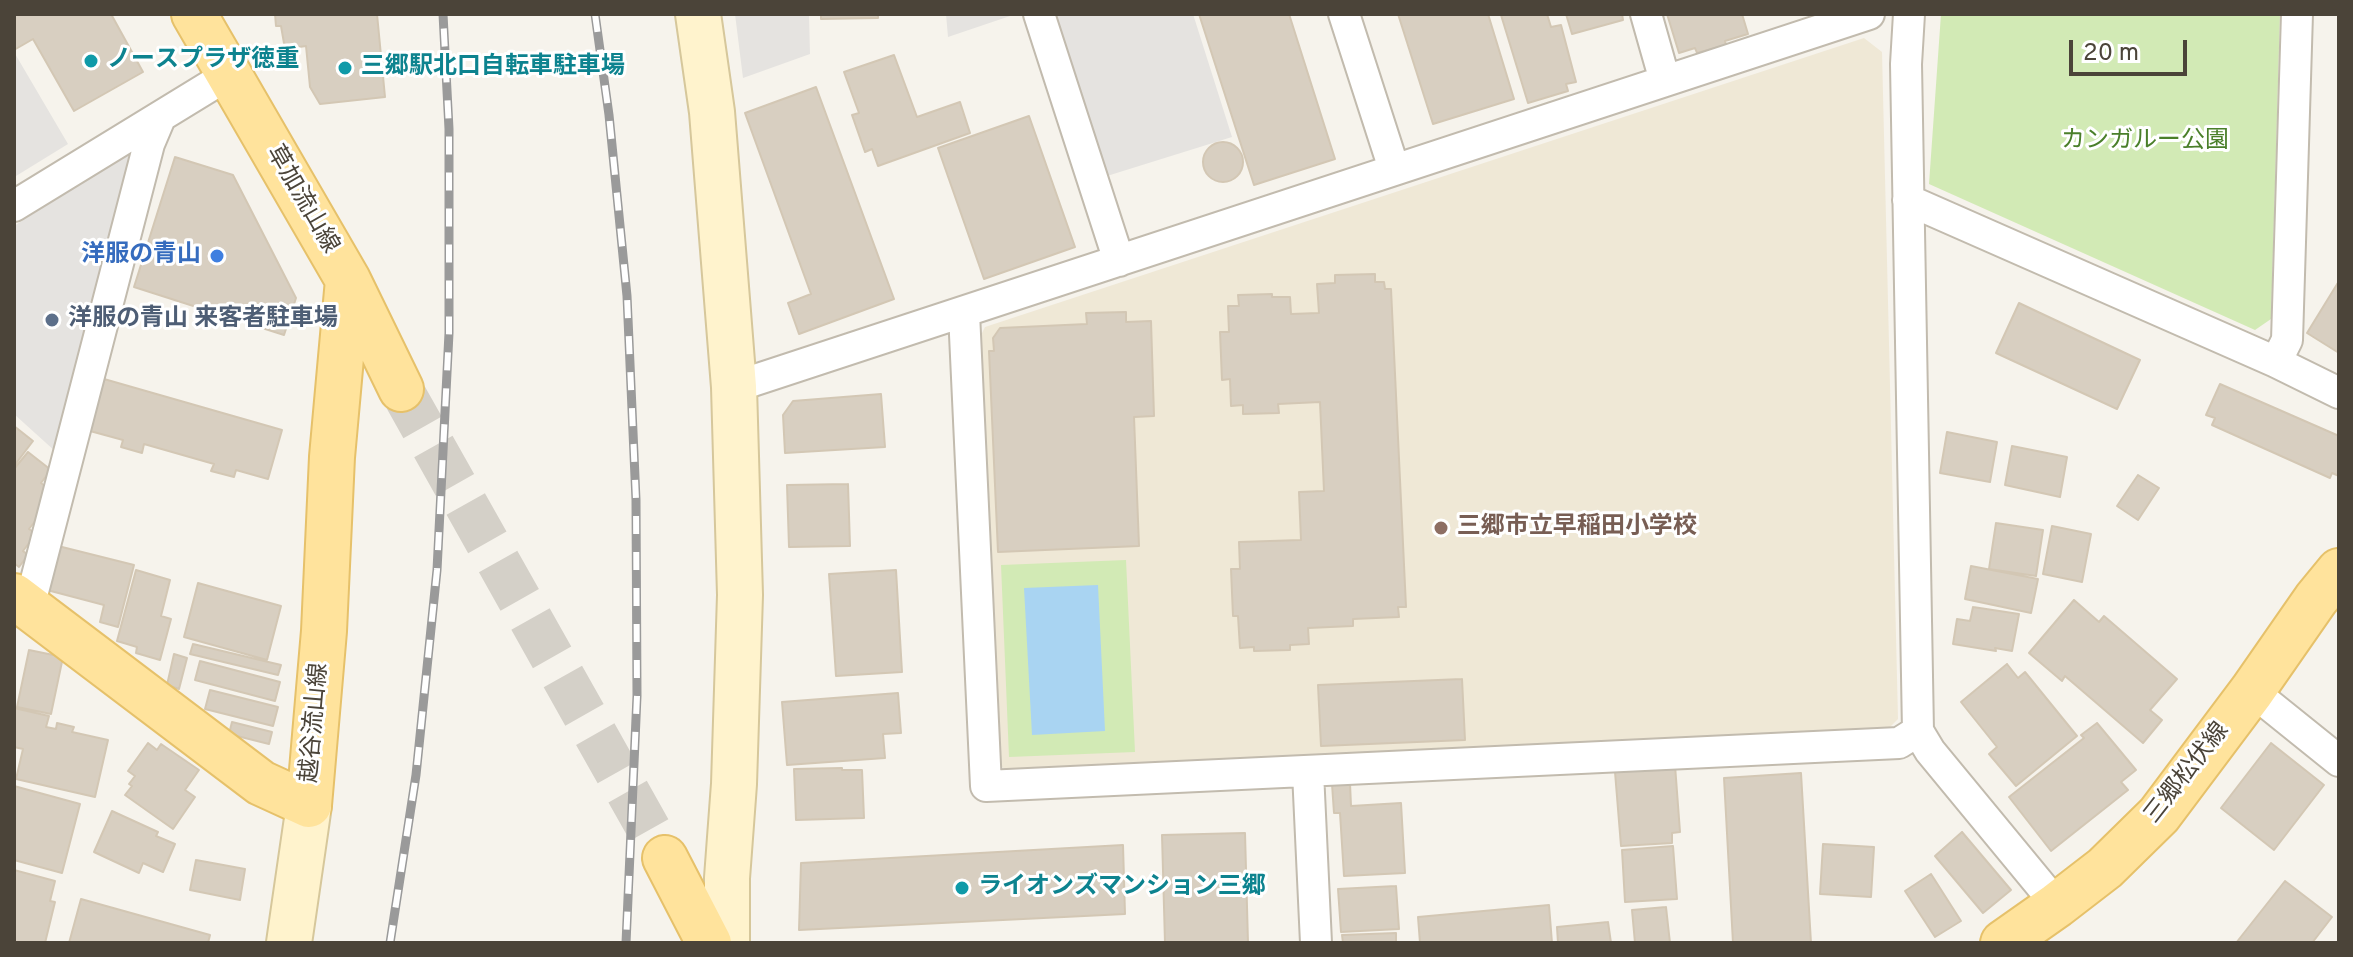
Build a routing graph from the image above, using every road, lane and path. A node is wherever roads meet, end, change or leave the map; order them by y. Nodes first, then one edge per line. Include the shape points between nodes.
1 (194, 14) edge
2 (698, 14) edge
3 (1039, 14) edge
4 (1344, 14) edge
5 (1646, 14) edge
6 (1869, 14) edge
7 (1909, 14) edge
8 (2297, 14) edge
9 (228, 75) junction
10 (1665, 81) junction
11 (160, 118) junction
12 (1394, 169) junction
13 (1908, 200) junction
14 (14, 206) edge
15 (1119, 261) junction
16 (348, 280) junction
17 (964, 313) junction
18 (2276, 362) junction
19 (734, 387) junction
20 (401, 389) tunnel mouth
21 (2339, 393) edge
22 (2339, 571) edge
23 (21, 601) edge
24 (2252, 691) junction
25 (1918, 731) junction
26 (2339, 761) edge
27 (1308, 772) junction
28 (309, 805) junction
29 (665, 858) tunnel mouth
30 (2057, 905) junction
31 (289, 943) edge
32 (709, 943) edge
33 (727, 943) edge
34 (1316, 943) edge
35 (2003, 943) edge

1 - 9 main road, 草加流山線
2 - 19 street via 712,112
3 - 15 street
4 - 12 street
5 - 10 street
6 - 10 street
7 - 13 street
8 - 18 street via 2287,340
9 - 11 street
9 - 16 main road, 草加流山線
10 - 12 street
11 - 14 street
11 - 23 street
12 - 15 street
13 - 18 street
13 - 25 street
15 - 17 street
16 - 20 main road, 草加流山線
16 - 28 main road, 越谷流山線
17 - 19 street
17 - 27 street via 986,786
18 - 21 street
19 - 33 street via 740,595
22 - 24 main road, 三郷松伏線
23 - 28 main road, 越谷流山線 via 261,783
24 - 26 street
24 - 30 main road, 三郷松伏線 via 2159,815 2105,868
25 - 27 street via 1899,743
25 - 30 street
27 - 34 street
28 - 31 street
29 - 32 main road
30 - 35 main road, 三郷松伏線

